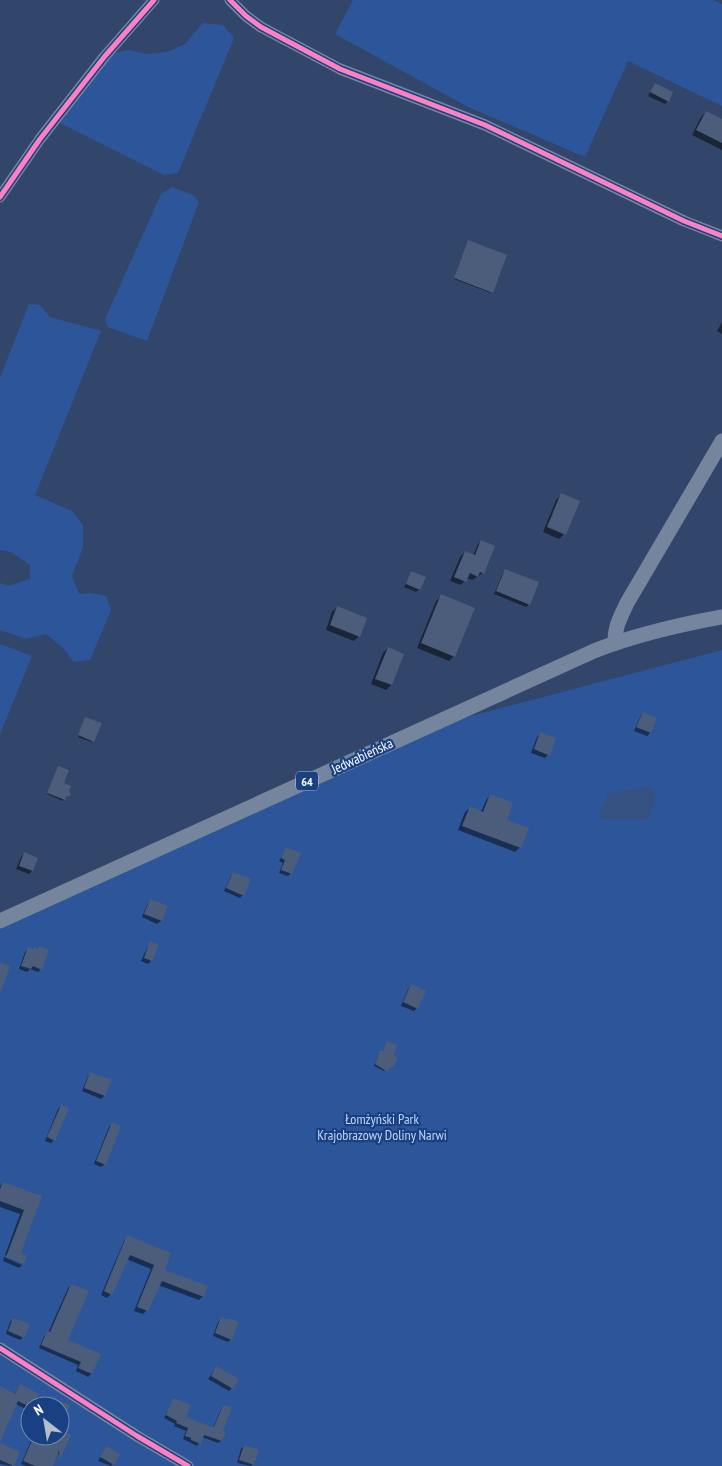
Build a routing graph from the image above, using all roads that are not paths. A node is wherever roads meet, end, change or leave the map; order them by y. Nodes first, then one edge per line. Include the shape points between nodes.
1 (154, 0) edge
2 (230, 0) edge
3 (0, 198) edge
4 (722, 236) edge
5 (722, 441) edge
6 (722, 617) edge
7 (615, 643) junction
8 (0, 921) edge
9 (0, 1348) edge
10 (188, 1466) edge

1 - 3 street via 61,112
2 - 4 street via 261,27 340,69 485,124 684,221
5 - 7 main road via 627,602 618,622
6 - 7 main road, 64 via 678,625
7 - 8 main road, Jedwabieńska / 64
9 - 10 street

